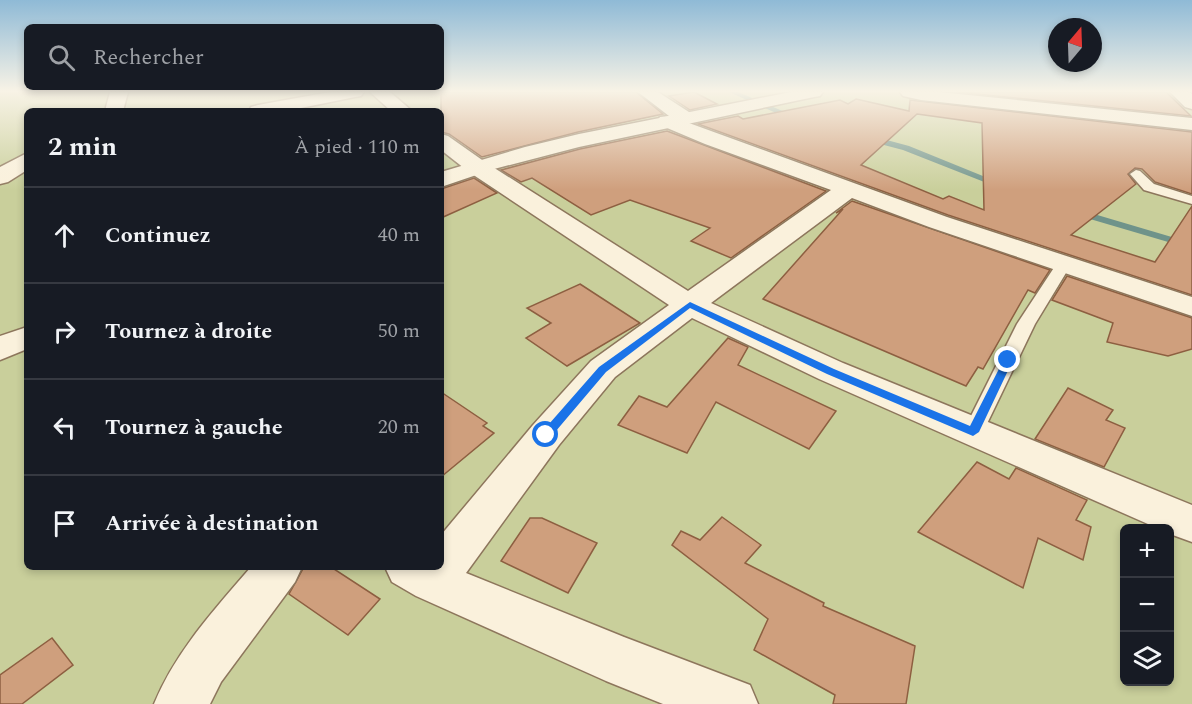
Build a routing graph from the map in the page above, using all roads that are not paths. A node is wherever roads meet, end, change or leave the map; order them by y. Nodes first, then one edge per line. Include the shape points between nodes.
1 (651, 125) edge
2 (685, 125) edge
3 (444, 142) edge
4 (24, 162) edge
5 (477, 167) junction
6 (1136, 174) dead end
7 (0, 177) edge
8 (444, 179) edge
9 (850, 188) junction
10 (1192, 200) edge
11 (1064, 263) junction
12 (690, 304) junction
13 (1192, 307) edge
14 (24, 338) edge
15 (0, 349) edge
16 (973, 432) junction
17 (1192, 524) edge
18 (444, 548) edge
19 (277, 570) edge
20 (420, 574) edge
21 (181, 704) edge
22 (731, 704) edge

1 - 5 street
2 - 9 street via 712,140
3 - 5 street
4 - 7 street
5 - 8 street
5 - 12 street
6 - 10 lane via 1149,187
9 - 11 street
9 - 12 street
11 - 13 street
11 - 16 lane via 1026,324
12 - 16 street
12 - 18 street via 603,369
14 - 15 street
16 - 17 street
19 - 21 street via 203,664
20 - 22 street via 624,663

